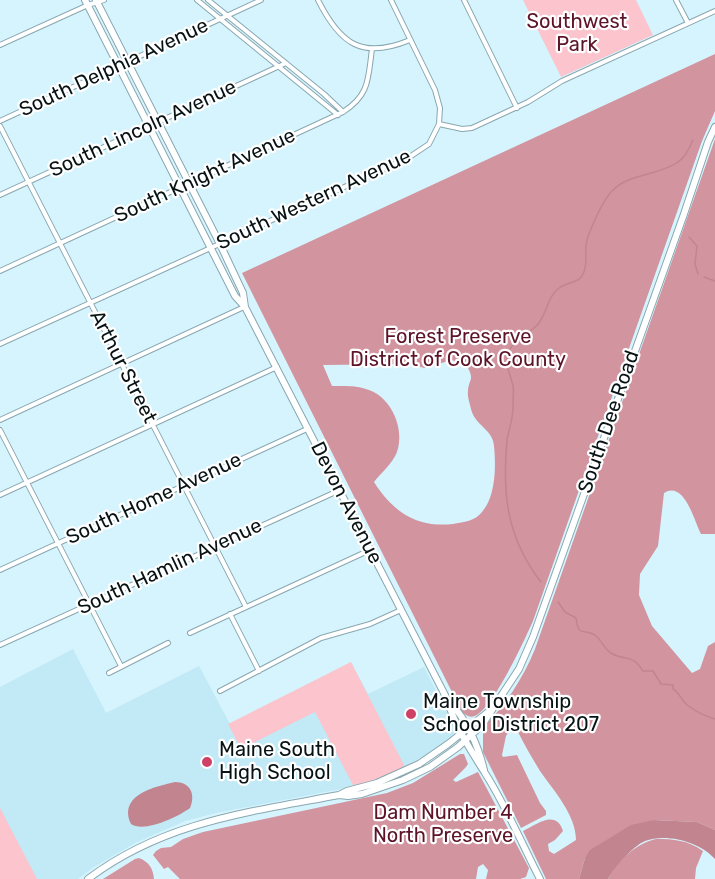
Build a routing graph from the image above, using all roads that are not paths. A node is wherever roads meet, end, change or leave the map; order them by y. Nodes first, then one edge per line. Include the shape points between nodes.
1 (197, 0) edge
2 (208, 0) edge
3 (261, 0) edge
4 (318, 0) edge
5 (391, 0) edge
6 (464, 0) edge
7 (676, 0) edge
8 (98, 1) edge
9 (86, 3) edge
10 (715, 11) edge
11 (227, 16) junction
12 (220, 19) junction
13 (688, 24) junction
14 (410, 40) junction
15 (0, 45) edge
16 (372, 49) junction
17 (128, 61) junction
18 (286, 63) junction
19 (119, 65) junction
20 (279, 67) junction
21 (517, 108) junction
22 (340, 114) junction
23 (0, 121) edge
24 (159, 122) junction
25 (439, 124) junction
26 (0, 126) edge
27 (150, 126) junction
28 (715, 127) edge
29 (28, 182) junction
30 (190, 183) junction
31 (181, 187) junction
32 (0, 195) edge
33 (60, 244) junction
34 (220, 244) junction
35 (212, 248) junction
36 (0, 271) edge
37 (91, 303) junction
38 (246, 306) junction
39 (0, 344) edge
40 (122, 364) junction
41 (276, 367) junction
42 (0, 420) edge
43 (153, 425) junction
44 (308, 428) junction
45 (0, 430) edge
46 (27, 483) junction
47 (184, 485) junction
48 (339, 490) junction
49 (0, 495) edge
50 (58, 543) junction
51 (215, 546) junction
52 (370, 550) junction
53 (0, 570) edge
54 (89, 604) junction
55 (246, 607) junction
56 (401, 610) junction
57 (230, 614) junction
58 (190, 633) dead end
59 (168, 644) dead end
60 (0, 645) edge
61 (122, 666) junction
62 (260, 671) junction
63 (109, 673) dead end
64 (220, 691) dead end
65 (447, 699) junction
66 (491, 710) junction
67 (467, 728) junction
68 (461, 733) junction
69 (471, 735) junction
70 (465, 741) junction
71 (485, 773) junction
72 (339, 795) junction
73 (88, 879) edge
74 (540, 879) edge

1 - 12 street
2 - 11 street
3 - 11 street, South Delphia Avenue
4 - 16 street via 339,34
5 - 14 street
6 - 21 street
7 - 13 street
8 - 9 street
8 - 17 main road, Devon Avenue
9 - 15 street
9 - 19 main road, Devon Avenue
10 - 13 street
11 - 12 street, South Delphia Avenue
11 - 18 street
12 - 17 street, South Delphia Avenue
12 - 20 street
13 - 21 street via 562,81
14 - 16 street
14 - 25 street via 438,99
16 - 22 street, South Knight Avenue via 364,93
17 - 19 street, South Delphia Avenue
17 - 24 main road, Devon Avenue
18 - 20 street, South Lincoln Avenue
18 - 22 street via 331,100
19 - 23 street, South Delphia Avenue
19 - 27 main road, Devon Avenue
20 - 22 street
20 - 24 street, South Lincoln Avenue
21 - 25 street via 467,129
22 - 30 street, South Knight Avenue
24 - 27 street, South Lincoln Avenue
24 - 30 main road, Devon Avenue
25 - 34 street, South Western Avenue via 429,144 408,158
26 - 29 street, Arthur Street
27 - 29 street, South Lincoln Avenue
27 - 31 main road, Devon Avenue
28 - 66 main road, South Dee Road via 550,591 519,669
29 - 32 street, South Lincoln Avenue
29 - 33 street, Arthur Street
30 - 31 street, South Knight Avenue
30 - 34 main road, Devon Avenue
31 - 33 street, South Knight Avenue
31 - 35 main road, Devon Avenue
33 - 36 street, South Knight Avenue
33 - 37 street, Arthur Street
34 - 35 street, South Western Avenue
34 - 38 main road, Devon Avenue
35 - 37 street, South Western Avenue
35 - 38 main road, Devon Avenue via 235,296
37 - 39 street, South Western Avenue
37 - 40 street, Arthur Street
38 - 40 street
38 - 41 main road, Devon Avenue
40 - 42 street
40 - 43 street, Arthur Street
41 - 43 street
41 - 44 main road, Devon Avenue
43 - 46 street
43 - 47 street, Arthur Street
44 - 47 street, South Home Avenue
44 - 48 main road, Devon Avenue
45 - 46 street
46 - 49 street
46 - 50 street
47 - 50 street, South Home Avenue
47 - 51 street, Arthur Street
48 - 51 street, South Hamlin Avenue
48 - 52 main road, Devon Avenue
50 - 53 street, South Home Avenue
50 - 54 street
51 - 54 street, South Hamlin Avenue
51 - 55 street, Arthur Street
52 - 55 street
52 - 56 main road, Devon Avenue
54 - 60 street, South Hamlin Avenue
54 - 61 street
55 - 57 street
56 - 62 street via 321,638
56 - 65 main road, Devon Avenue
57 - 58 street
57 - 62 street
59 - 61 street
61 - 63 street
62 - 64 street
65 - 67 main road, Devon Avenue
65 - 68 main road, Devon Avenue
66 - 67 main road, South Dee Road
66 - 69 main road, South Dee Road
67 - 68 main road, South Dee Road
67 - 69 main road, Devon Avenue
68 - 70 main road, Devon Avenue
68 - 72 main road, South Dee Road via 419,764
69 - 70 main road, South Dee Road
69 - 71 main road, Devon Avenue
70 - 71 main road, Devon Avenue
70 - 72 main road, South Dee Road via 403,780 362,794
71 - 74 main road, Devon Avenue
72 - 73 main road, South Dee Road via 190,826 127,853

